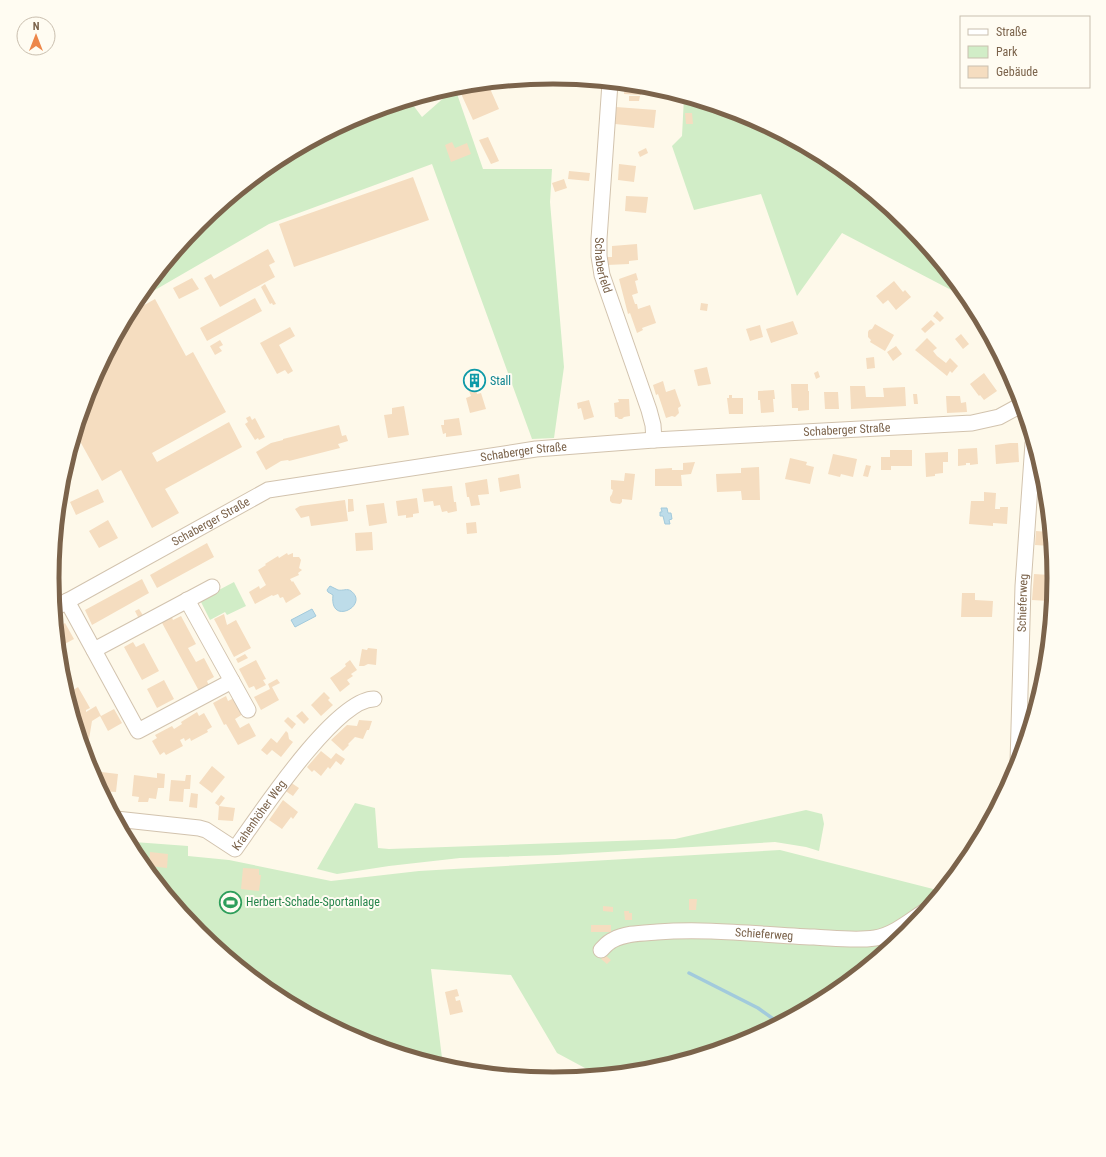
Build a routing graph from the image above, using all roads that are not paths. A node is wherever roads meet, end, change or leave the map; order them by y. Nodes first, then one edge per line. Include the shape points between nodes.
1 (610, 88) edge
2 (1016, 408) edge
3 (654, 440) junction
4 (1032, 459) edge
5 (212, 587) dead end
6 (187, 600) junction
7 (61, 605) edge
8 (94, 650) junction
9 (232, 681) junction
10 (374, 699) dead end
11 (248, 710) dead end
12 (1019, 743) edge
13 (122, 820) edge
14 (908, 922) edge
15 (601, 950) dead end

1 - 3 street, Schaberfeld via 599,256 602,275 649,410
2 - 3 street, Schaberger Straße via 999,417 972,423
3 - 7 street, Schaberger Straße via 536,449 268,490
4 - 12 street, Schieferweg via 1023,586
5 - 6 street
6 - 8 street
6 - 9 street
7 - 8 street
8 - 9 street via 138,731
9 - 11 street
10 - 13 street, Krahenhöher Weg via 356,704 329,727 292,770 235,849 200,828
14 - 15 street, Schieferweg via 888,934 875,938 808,937 729,931 667,931 615,938

